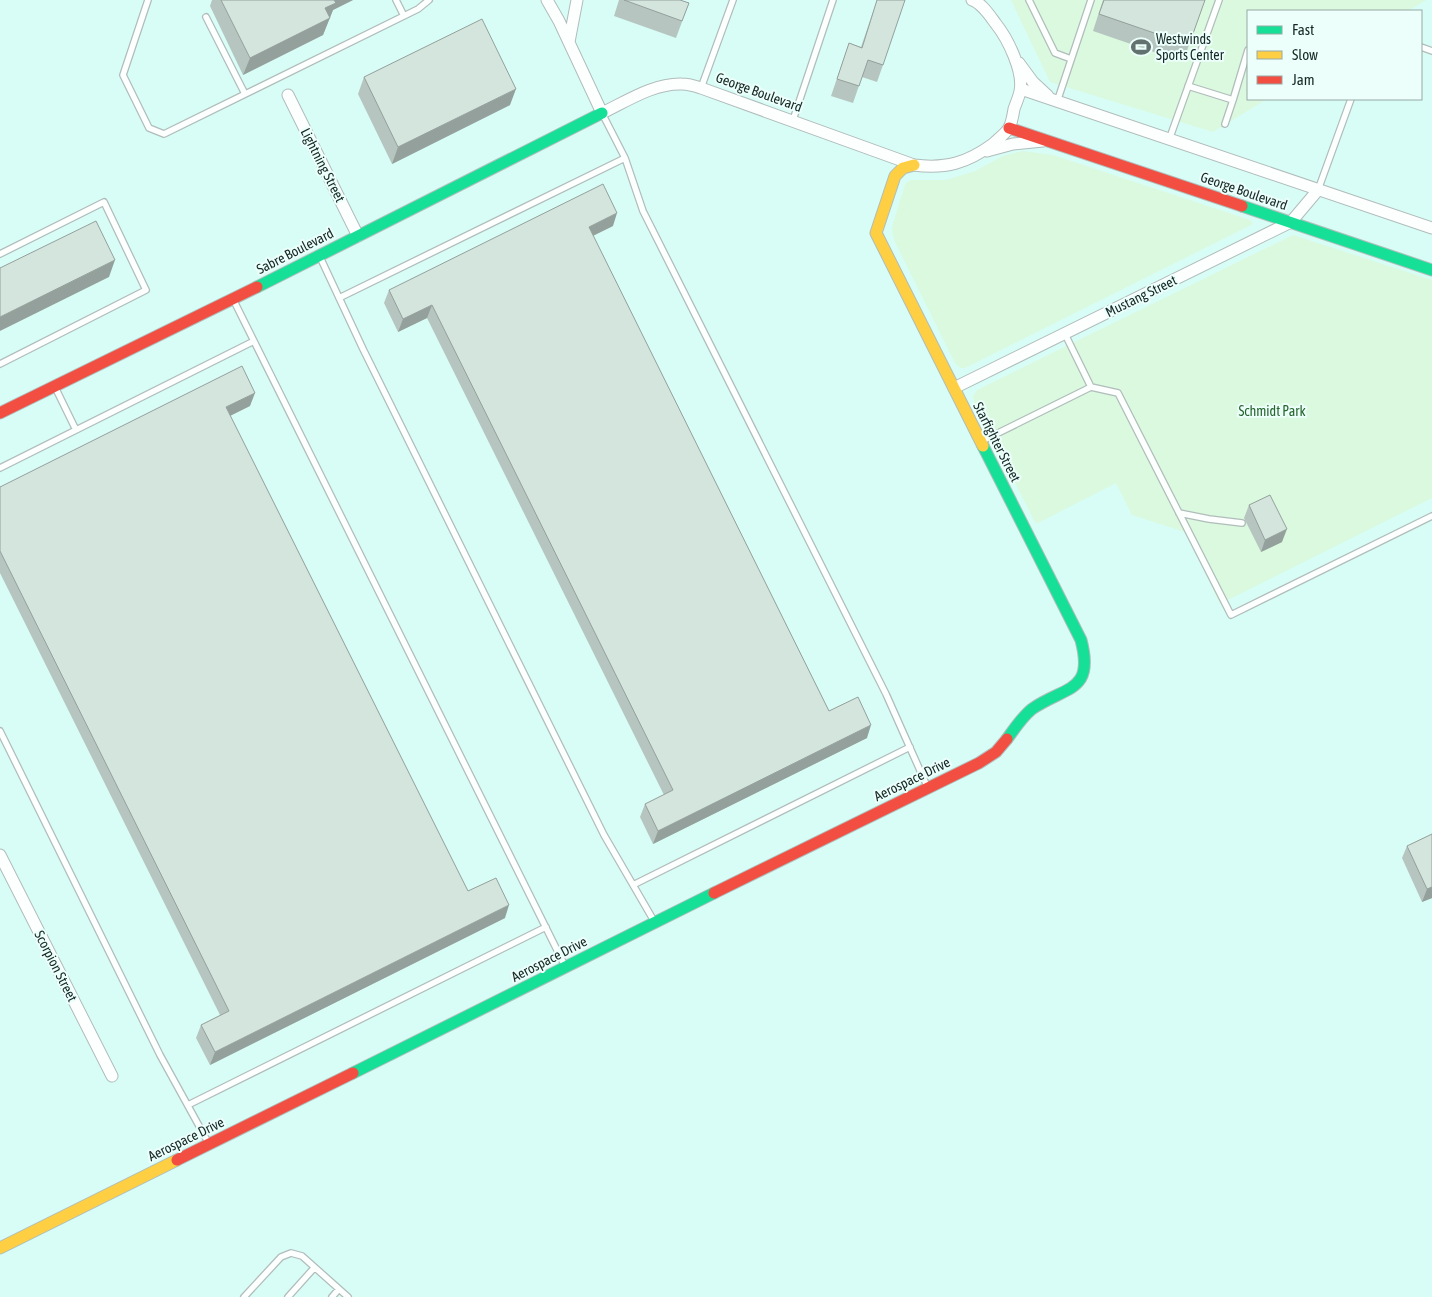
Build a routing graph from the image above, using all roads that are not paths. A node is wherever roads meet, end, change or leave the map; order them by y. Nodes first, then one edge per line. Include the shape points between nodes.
1 (154, 0) edge
2 (396, 0) edge
3 (429, 0) edge
4 (547, 0) edge
5 (578, 0) edge
6 (733, 0) edge
7 (833, 0) edge
8 (975, 0) edge
9 (1029, 0) edge
10 (1092, 0) edge
11 (1219, 0) edge
12 (147, 2) edge
13 (404, 16) junction
14 (206, 17) dead end
15 (569, 42) junction
16 (1247, 53) edge
17 (1015, 58) junction
18 (1072, 59) junction
19 (1188, 86) junction
20 (701, 88) junction
21 (1021, 90) junction
22 (245, 94) junction
23 (288, 95) dead end
24 (1233, 100) junction
25 (1351, 100) edge
26 (1057, 102) junction
27 (602, 113) junction
28 (792, 120) junction
29 (1225, 124) dead end
30 (1009, 128) junction
31 (1047, 140) junction
32 (1169, 140) junction
33 (981, 152) junction
34 (625, 158) junction
35 (914, 165) junction
36 (1318, 190) junction
37 (1291, 222) junction
38 (1432, 228) edge
39 (358, 236) junction
40 (0, 254) edge
41 (319, 255) junction
42 (1432, 270) edge
43 (339, 298) junction
44 (233, 299) junction
45 (1065, 334) junction
46 (254, 341) junction
47 (0, 364) edge
48 (54, 386) junction
49 (1091, 387) junction
50 (954, 388) junction
51 (0, 413) edge
52 (76, 430) junction
53 (980, 442) junction
54 (0, 468) edge
55 (1179, 513) junction
56 (1432, 516) edge
57 (1242, 523) dead end
58 (1086, 666) joint
59 (0, 731) edge
60 (910, 747) junction
61 (928, 788) junction
62 (2, 863) edge
63 (633, 885) junction
64 (654, 922) junction
65 (546, 927) junction
66 (566, 968) junction
67 (112, 1076) dead end
68 (188, 1105) junction
69 (210, 1144) junction
70 (0, 1248) edge
71 (314, 1268) junction
72 (339, 1289) junction
73 (244, 1297) edge
74 (288, 1297) edge
75 (332, 1297) edge
76 (348, 1297) edge

1 - 12 lane
2 - 13 lane
3 - 13 lane
4 - 15 street
5 - 15 street
6 - 20 lane
7 - 28 lane
8 - 17 street, George Boulevard via 1001,30
9 - 18 lane via 1055,53
10 - 18 lane
11 - 19 lane
12 - 22 lane via 123,75 149,128 164,134
13 - 22 lane
14 - 22 lane
15 - 27 street
16 - 24 lane
17 - 21 street, George Boulevard
17 - 26 street, George Boulevard via 1043,92
18 - 26 lane
19 - 24 lane
19 - 32 lane
20 - 27 street, George Boulevard via 667,85
20 - 28 street, George Boulevard
21 - 26 street, George Boulevard
21 - 30 street, George Boulevard
23 - 39 street, Lightning Street
24 - 29 lane
25 - 36 lane
26 - 32 street, George Boulevard
27 - 34 lane
27 - 39 street, Sabre Boulevard
28 - 35 street, George Boulevard
30 - 31 street, George Boulevard
30 - 33 street, George Boulevard
31 - 33 street, George Boulevard
31 - 37 street, George Boulevard
32 - 36 street, George Boulevard
33 - 35 street, George Boulevard via 944,166
34 - 43 lane
34 - 60 lane via 643,211
35 - 50 street, Starfighter Street via 903,168 895,176 876,233
36 - 37 street, Mustang Street
36 - 38 street, George Boulevard
37 - 42 street, George Boulevard
37 - 45 street, Mustang Street
39 - 41 street, Sabre Boulevard
40 - 47 lane via 104,202 146,290
41 - 43 lane
41 - 44 street, Sabre Boulevard
43 - 63 lane via 604,835
44 - 46 lane
44 - 48 street, Sabre Boulevard
45 - 49 lane
45 - 50 street, Mustang Street
46 - 52 lane
46 - 65 lane
48 - 51 street, Sabre Boulevard
48 - 52 lane
49 - 53 lane
49 - 55 lane via 1118,393
50 - 53 street, Starfighter Street
52 - 54 lane
53 - 58 street, Starfighter Street via 1081,640
55 - 56 lane via 1231,615
55 - 57 lane
58 - 61 street, Aerospace Drive via 1078,682 1030,711 993,755
59 - 68 lane via 160,1055
60 - 61 lane
60 - 63 lane
61 - 64 street, Aerospace Drive
62 - 67 street, Scorpion Street
63 - 64 lane
64 - 66 street, Aerospace Drive
65 - 66 lane
65 - 68 lane
66 - 69 street, Aerospace Drive
68 - 69 lane
69 - 70 street, Aerospace Drive
71 - 72 lane
71 - 73 lane via 302,1256 291,1253 281,1256
71 - 74 lane
72 - 75 lane
72 - 76 lane

